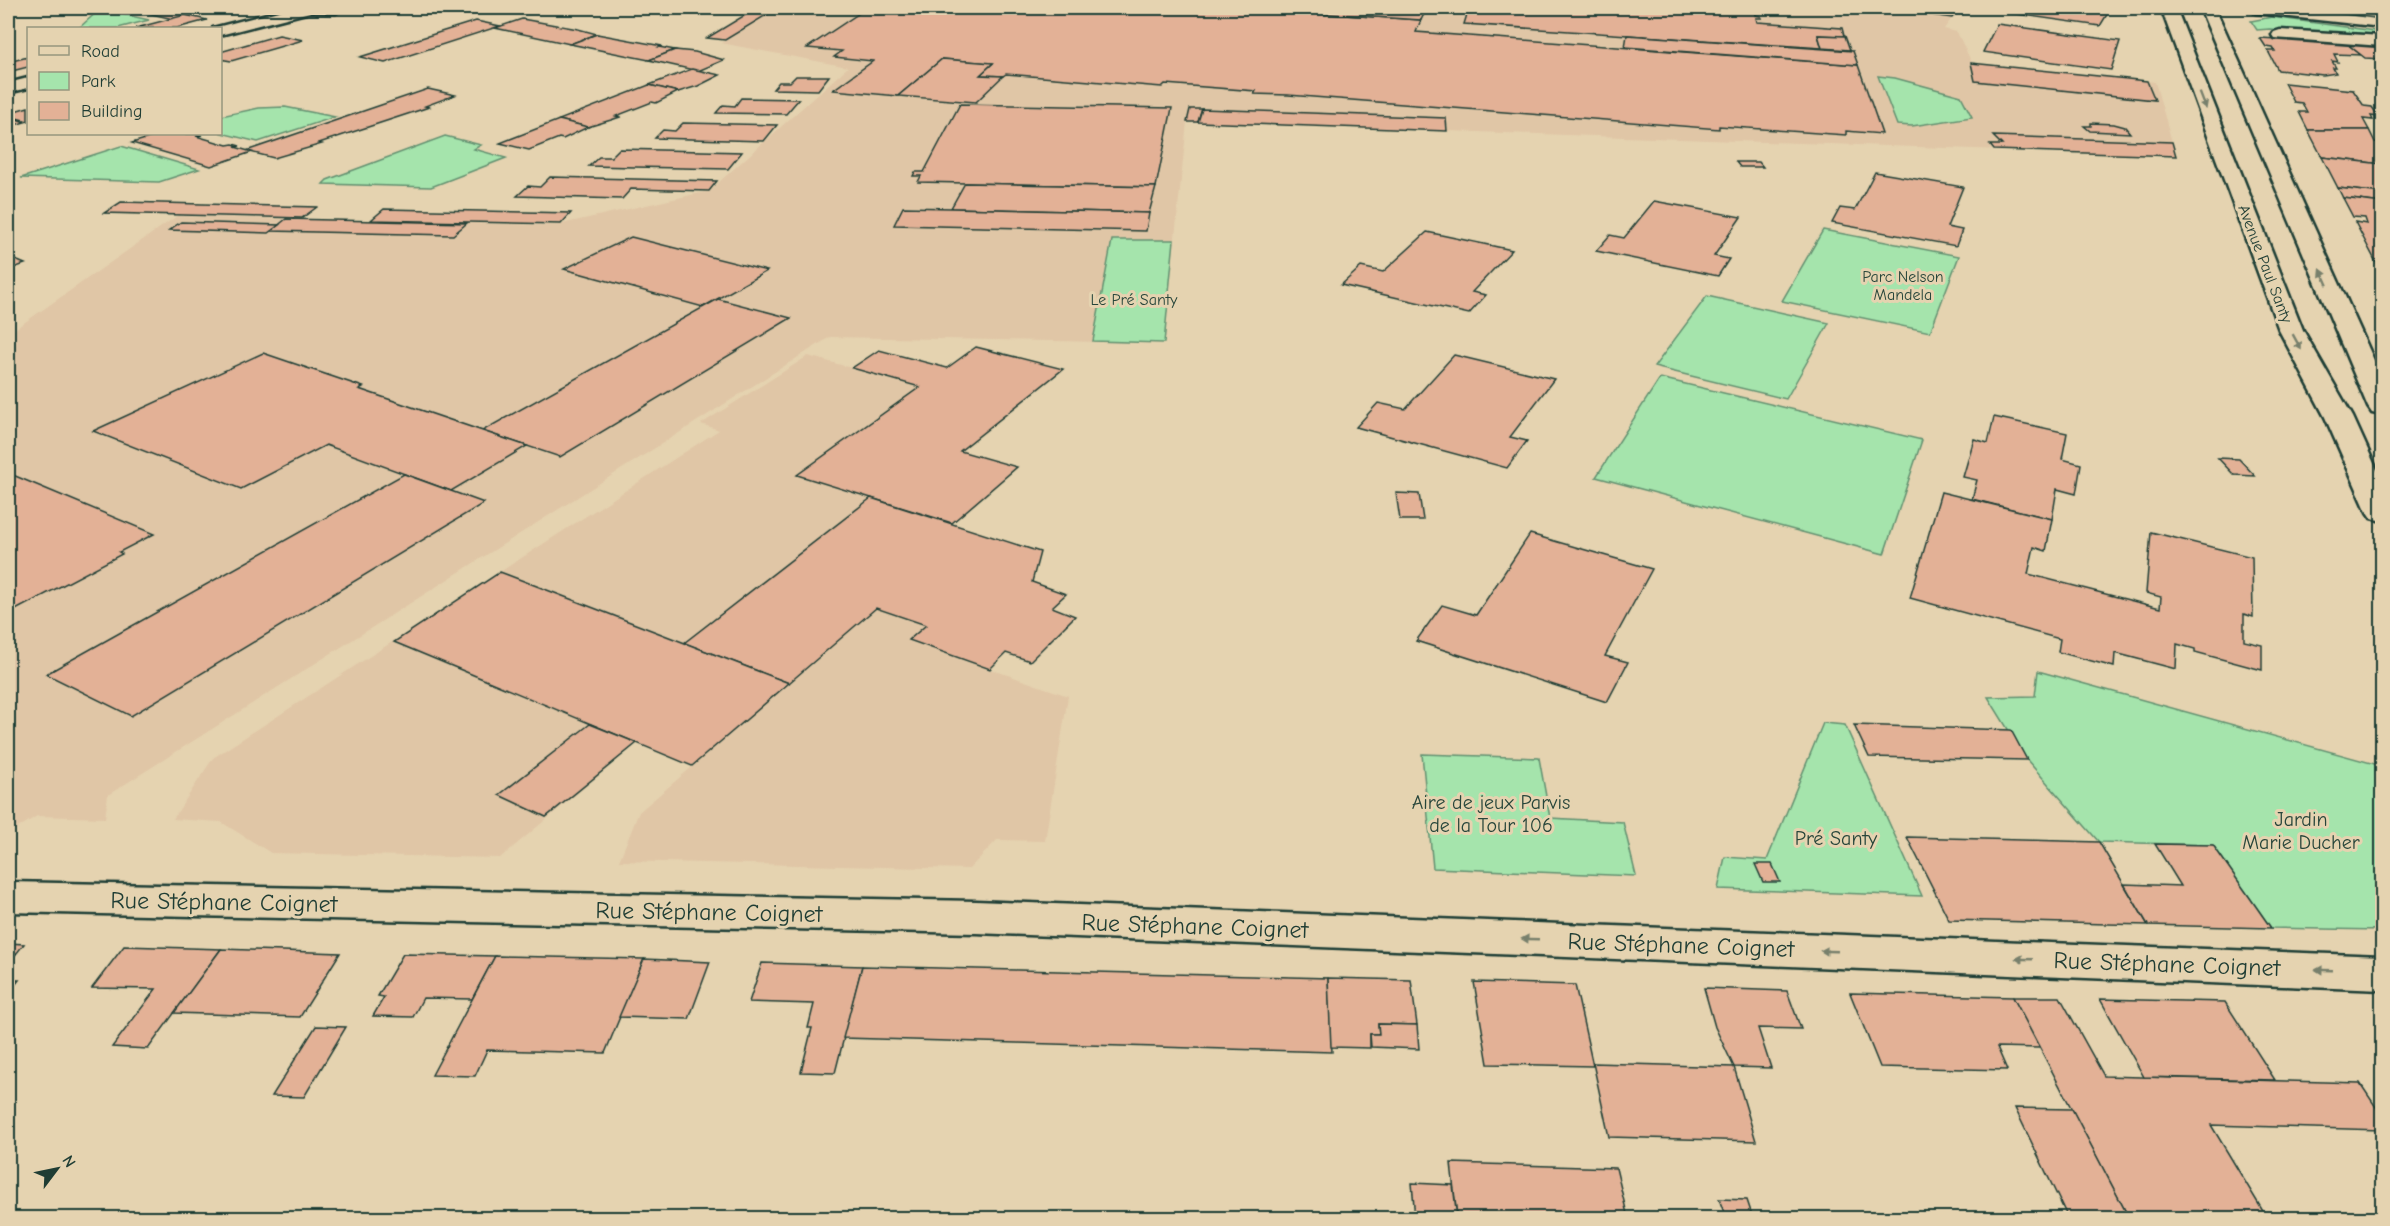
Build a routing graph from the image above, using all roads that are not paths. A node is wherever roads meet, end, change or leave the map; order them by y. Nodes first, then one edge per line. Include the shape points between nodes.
1 (307, 8) edge
2 (313, 8) edge
3 (336, 8) edge
4 (2168, 8) edge
5 (2207, 8) edge
6 (2255, 8) edge
7 (2340, 8) edge
8 (2382, 13) edge
9 (2382, 22) edge
10 (222, 29) edge
11 (2280, 34) dead end
12 (2382, 41) edge
13 (2211, 64) junction
14 (27, 83) edge
15 (8, 88) edge
16 (2382, 407) edge
17 (2382, 512) edge
18 (8, 897) edge
19 (2382, 973) edge

1 - 10 main road
2 - 3 main road
4 - 13 main road, Avenue Paul Santy
5 - 13 main road, Avenue Paul Santy
6 - 9 main road
7 - 8 main road
11 - 12 main road
16 -> 13 main road, Avenue Paul Santy
13 -> 17 main road, Avenue Paul Santy via 2291,330 2339,417
14 - 15 main road
19 -> 18 main road, Rue Stéphane Coignet via 976,917

